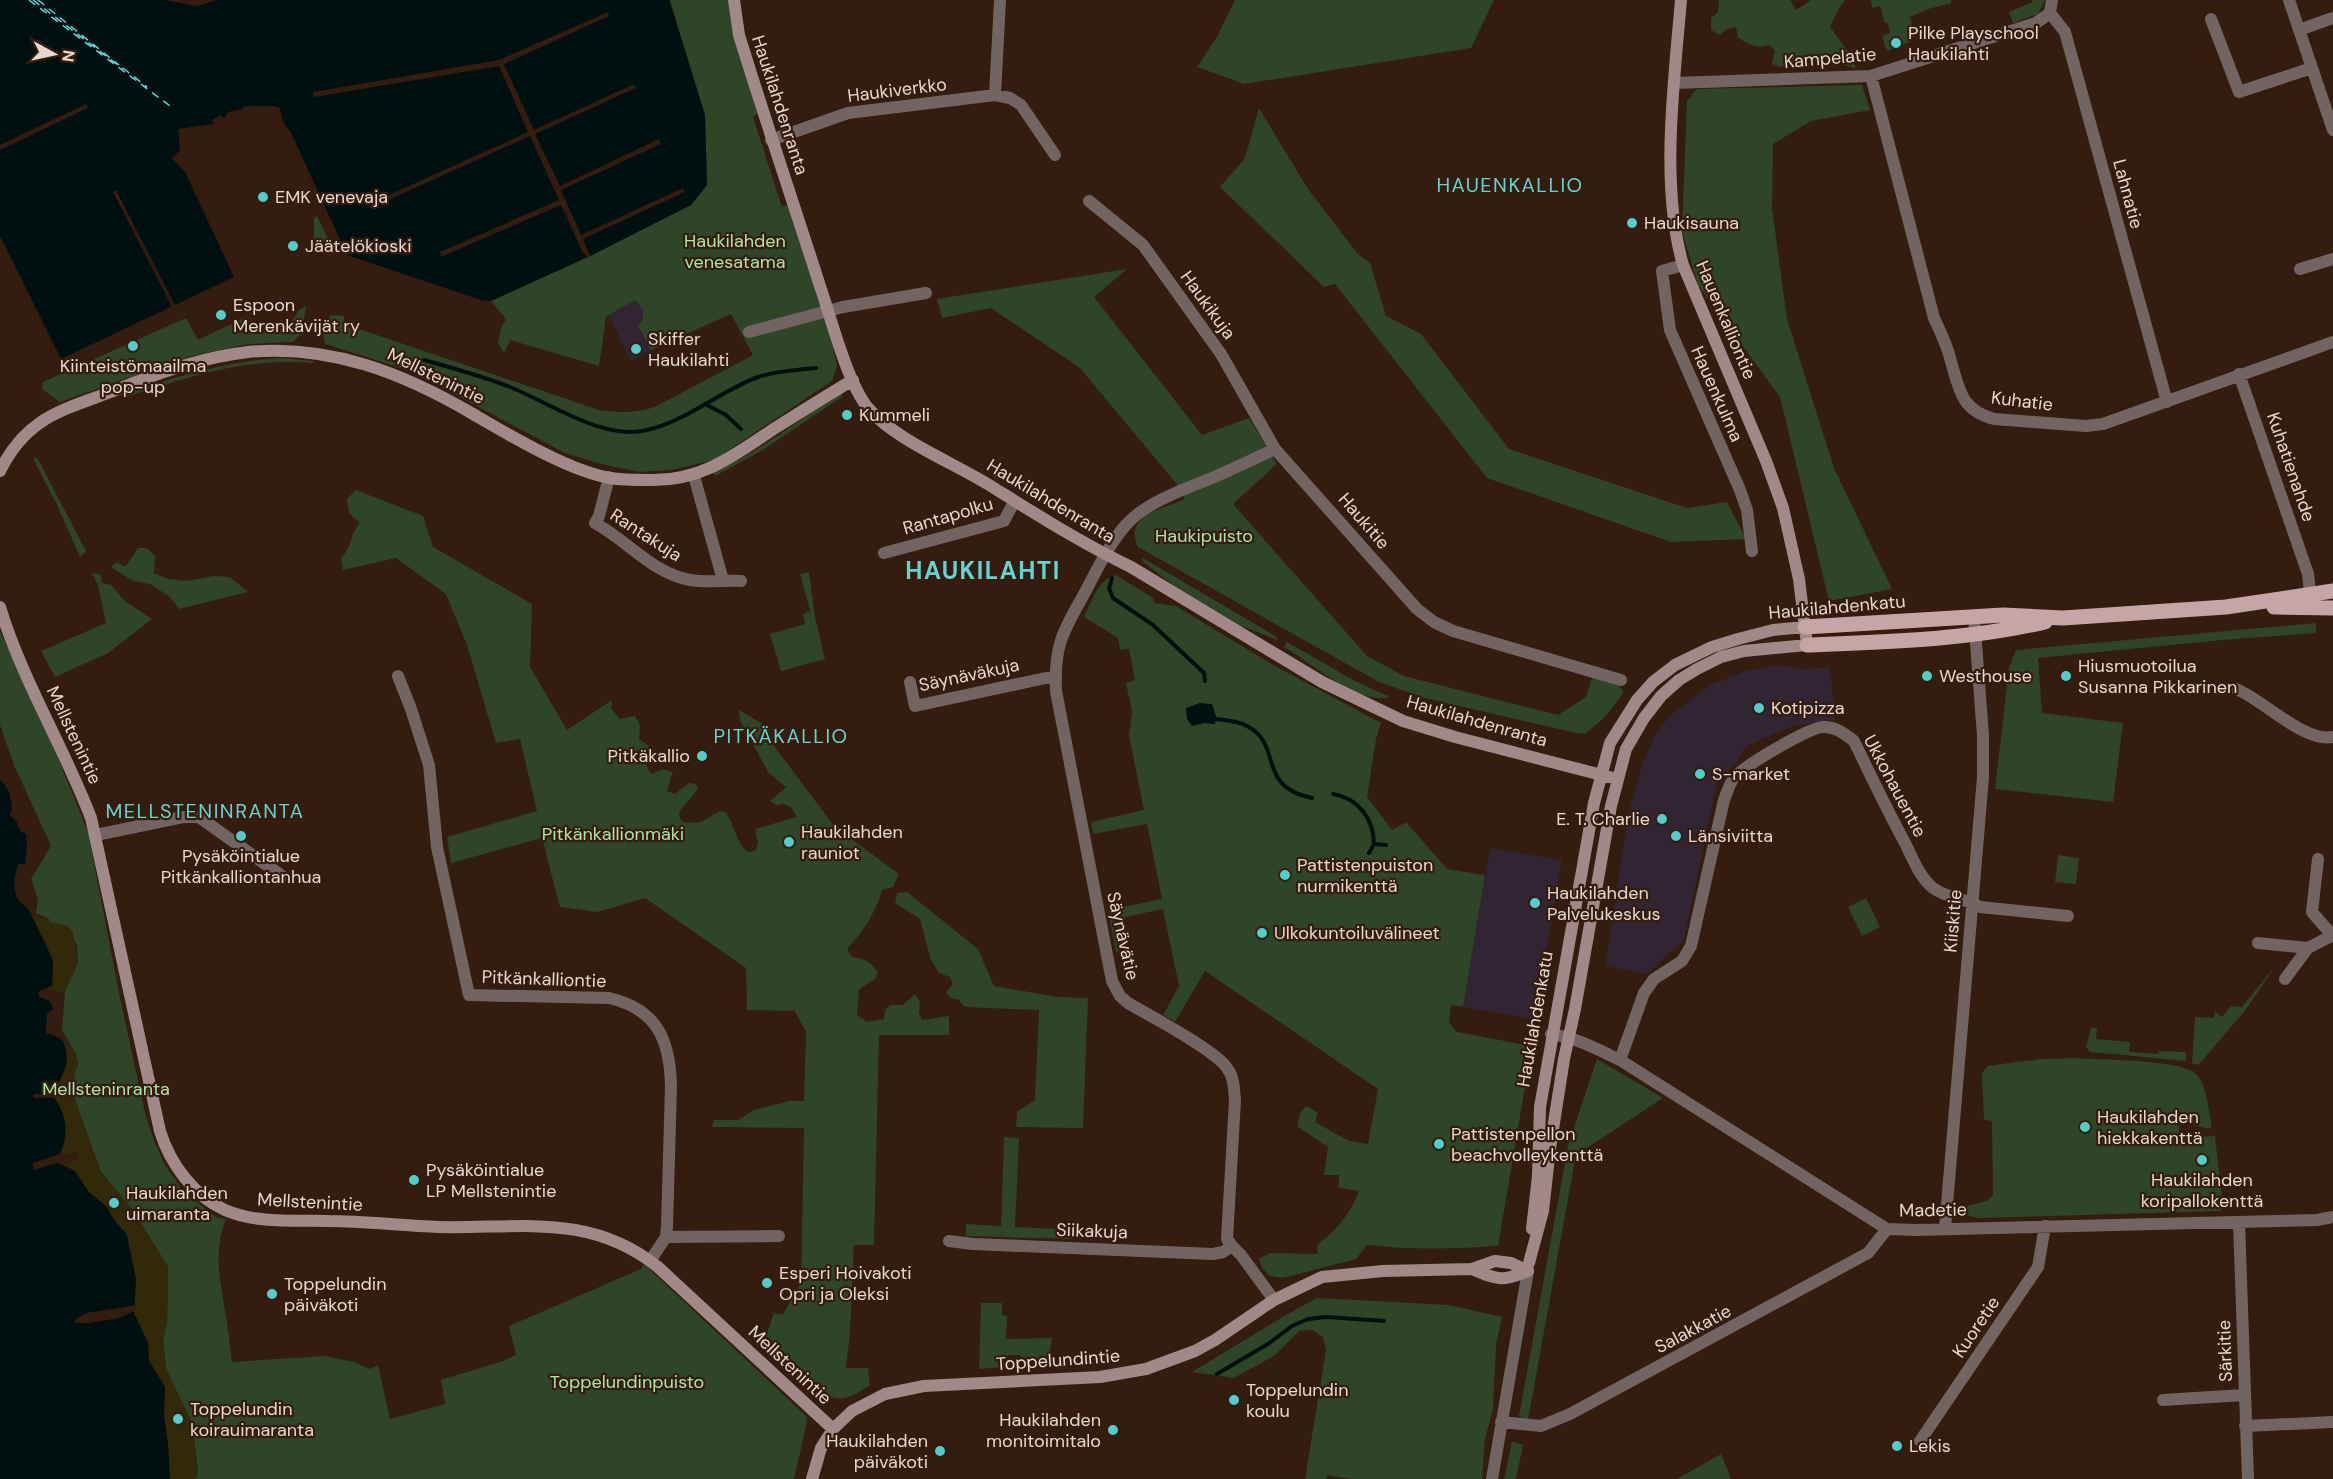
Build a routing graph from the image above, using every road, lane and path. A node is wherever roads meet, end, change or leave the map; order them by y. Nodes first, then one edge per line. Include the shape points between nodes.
1 (734, 0) edge
2 (1000, 0) edge
3 (1680, 0) edge
4 (2052, 0) edge
5 (2289, 0) edge
6 (2050, 13) junction
7 (2333, 18) edge
8 (2211, 19) dead end
9 (2299, 30) junction
10 (2312, 68) junction
11 (1871, 76) junction
12 (1675, 83) junction
13 (995, 96) junction
14 (2333, 129) edge
15 (771, 140) junction
16 (1055, 155) dead end
17 (1089, 201) dead end
18 (2333, 259) edge
19 (1683, 265) junction
20 (2300, 269) dead end
21 (926, 293) dead end
22 (829, 312) junction
23 (749, 332) dead end
24 (2333, 342) edge
25 (2239, 374) junction
26 (853, 380) junction
27 (2167, 402) junction
28 (1275, 449) junction
29 (0, 471) edge
30 (694, 476) junction
31 (609, 477) junction
32 (1014, 502) junction
33 (1752, 551) dead end
34 (884, 553) dead end
35 (1105, 555) junction
36 (723, 580) junction
37 (741, 580) dead end
38 (2331, 591) edge
39 (2311, 601) junction
40 (0, 607) edge
41 (2332, 611) edge
42 (1974, 616) junction
43 (2063, 618) junction
44 (1805, 627) junction
45 (1976, 635) junction
46 (1808, 645) junction
47 (1055, 675) junction
48 (398, 676) dead end
49 (1621, 680) dead end
50 (910, 682) dead end
51 (2236, 689) dead end
52 (2333, 736) edge
53 (1601, 775) junction
54 (1617, 779) junction
55 (96, 835) junction
56 (2318, 859) dead end
57 (282, 876) dead end
58 (1973, 902) junction
59 (2068, 916) dead end
60 (2333, 935) edge
61 (2258, 943) dead end
62 (2308, 948) junction
63 (2285, 979) dead end
64 (1551, 1034) junction
65 (1569, 1036) junction
66 (1620, 1060) junction
67 (2333, 1217) edge
68 (2239, 1222) junction
69 (2045, 1226) junction
70 (1887, 1228) junction
71 (1945, 1228) junction
72 (779, 1236) dead end
73 (666, 1237) junction
74 (949, 1241) dead end
75 (1232, 1246) junction
76 (650, 1261) junction
77 (1529, 1267) junction
78 (1274, 1300) junction
79 (2244, 1395) junction
80 (2163, 1400) dead end
81 (1502, 1422) junction
82 (2333, 1422) edge
83 (2246, 1426) junction
84 (833, 1429) junction
85 (1920, 1441) dead end
86 (812, 1479) edge
87 (1492, 1479) edge
88 (2248, 1479) edge

1 - 15 street, Haukilahdenranta via 739,35
2 - 13 street
3 - 12 street, Hauenkalliontie
4 - 6 street
5 - 9 street
6 - 11 street, Kampelatie via 2036,23
6 - 27 street, Lahnatie via 2065,32
7 - 9 street
8 - 10 street via 2239,92
9 - 10 street
10 - 14 street
11 - 12 street, Kampelatie
11 - 27 street, Kuhatie via 1923,280 1965,402 1994,419 2085,426 2103,424
12 - 19 street, Hauenkalliontie via 1671,195
13 - 15 street, Haukiverkko via 848,113
13 - 16 street, Haukiverkko via 1010,98 1021,105
15 - 22 street, Haukilahdenranta
17 - 28 street, Haukikuja via 1143,245 1221,354
18 - 20 street
19 - 33 street, Hauenkulma via 1662,271 1670,330 1740,490 1747,510
19 - 44 street, Hauenkalliontie via 1783,508
21 - 22 street via 843,306
22 - 23 street
22 - 26 street, Haukilahdenranta
24 - 25 street, Kuhatie
25 - 27 street, Kuhatie
25 - 39 street, Kuhatienahde via 2308,574
26 - 30 street, Mellstenintie via 726,462
26 - 32 street, Haukilahdenranta via 875,416
28 - 35 street via 1184,489 1135,516
28 - 49 street, Haukitie via 1417,609 1434,622
29 - 31 street, Mellstenintie via 28,431 59,412 189,365 240,354 279,351 369,364 573,466
30 - 31 street, Mellstenintie via 650,481
30 - 36 street
31 - 36 street, Rantakuja via 595,523 669,574 704,582
32 - 34 street, Rantapolku via 1004,521
32 - 35 street, Haukilahdenranta
35 - 47 street, Säynävätie via 1066,625
35 - 53 street, Haukilahdenranta via 1322,682 1403,721
36 - 37 street
38 - 39 main road, Haukilahdenkatu
38 - 41 street
39 - 41 main road, Haukilahdenkatu
39 - 43 main road, Haukilahdenkatu
40 - 55 street, Mellstenintie via 76,779
42 - 43 main road, Haukilahdenkatu
42 - 44 main road, Haukilahdenkatu
42 - 45 street, Kiiskitie
43 - 45 main road, Haukilahdenkatu
44 - 46 street, Hauenkalliontie
44 - 53 street, Haukilahdenkatu via 1738,639 1675,665 1653,682 1623,720 1610,743
45 - 46 main road, Haukilahdenkatu
45 - 58 street, Kiiskitie via 1983,777
46 - 54 street, Haukilahdenkatu via 1720,657 1679,680 1644,718 1626,749
47 - 50 street, Säynäväkuja via 915,706
47 - 75 street, Säynävätie via 1115,989 1128,1003 1220,1061 1232,1076 1235,1100 1227,1239
48 - 73 street, Pitkänkalliontie via 429,765 437,847 469,995 609,998 640,1010 663,1037 671,1064
51 - 52 street via 2251,695 2295,728 2326,738
53 - 54 street, Haukilahdenranta
53 - 64 street, Haukilahdenkatu
54 - 65 street, Haukilahdenkatu
55 - 57 street via 199,817
55 - 76 street, Mellstenintie via 160,1131 173,1160 205,1198 224,1210 255,1218 581,1230 617,1242
56 - 60 street via 2312,912
58 - 59 street, Ukkohauentie via 1991,909
58 - 66 street, Ukkohauentie via 1941,893 1923,877 1854,741 1842,731 1825,727 1812,730 1748,766 1731,783 1691,946 1682,961 1654,979 1644,993
58 - 71 street, Kiiskitie
60 - 62 street
61 - 62 street
62 - 63 street
64 - 65 street, Madetie
64 - 77 street, Haukilahdenkatu via 1540,1107 1539,1176
65 - 66 street, Madetie
65 - 77 street, Haukilahdenkatu via 1543,1210
66 - 70 street, Madetie
67 - 68 street, Madetie
68 - 69 street, Madetie
68 - 79 street, Särkitie
69 - 71 street, Madetie
69 - 85 street, Kuoretie via 2038,1267
70 - 71 street, Madetie
70 - 81 street, Salakkatie via 1868,1253 1549,1425
72 - 73 street
73 - 76 street
74 - 75 street, Siikakuja via 1213,1254
75 - 78 street
76 - 84 street, Mellstenintie
77 - 78 street, Toppelundintie via 1495,1261 1472,1269 1322,1277
77 - 81 street, Haukilahdenkatu
78 - 84 street, Toppelundintie via 1195,1351 1146,1369 1101,1377 903,1389 871,1400
79 - 80 street
79 - 83 street, Särkitie
81 - 87 street, Haukilahdenkatu
82 - 83 street
83 - 88 street, Särkitie
84 - 86 street, Toppelundintie via 821,1448

